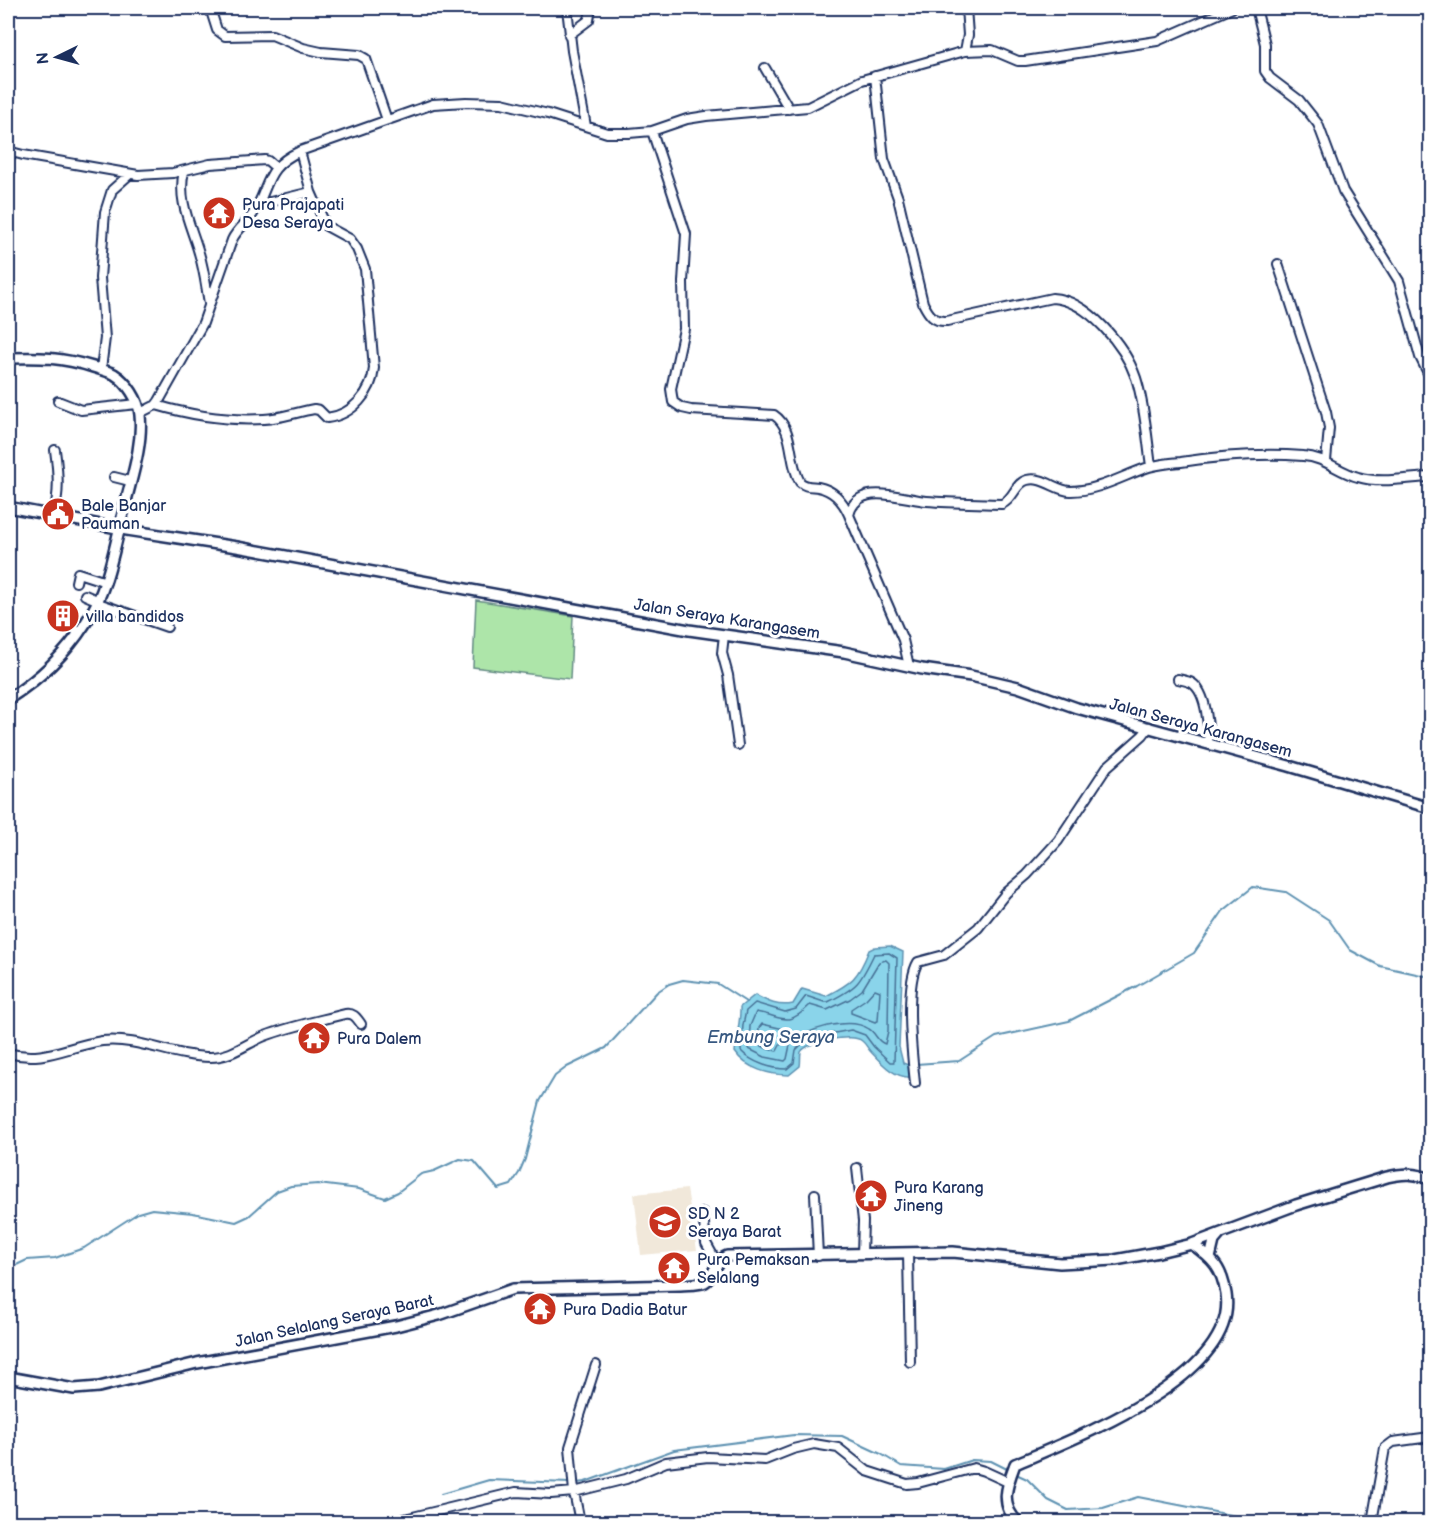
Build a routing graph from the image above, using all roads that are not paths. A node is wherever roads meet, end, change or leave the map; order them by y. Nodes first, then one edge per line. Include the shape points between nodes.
1 (210, 8) edge
2 (567, 8) edge
3 (591, 8) edge
4 (966, 8) edge
5 (1232, 8) edge
6 (1256, 8) edge
7 (569, 35) junction
8 (965, 51) junction
9 (765, 68) dead end
10 (875, 76) junction
11 (789, 109) junction
12 (387, 120) junction
13 (586, 126) junction
14 (652, 131) junction
15 (8, 151) edge
16 (300, 151) junction
17 (275, 167) junction
18 (184, 171) junction
19 (130, 174) junction
20 (311, 192) junction
21 (258, 205) junction
22 (1278, 264) dead end
23 (209, 304) junction
24 (8, 358) edge
25 (100, 369) junction
26 (1431, 377) edge
27 (57, 401) dead end
28 (156, 405) junction
29 (139, 408) junction
30 (55, 450) dead end
31 (1326, 461) junction
32 (1151, 466) junction
33 (114, 477) dead end
34 (1431, 477) edge
35 (130, 481) junction
36 (8, 507) edge
37 (54, 515) junction
38 (849, 515) junction
39 (120, 528) junction
40 (75, 582) dead end
41 (106, 582) junction
42 (85, 595) dead end
43 (98, 602) junction
44 (167, 627) dead end
45 (724, 635) junction
46 (909, 666) junction
47 (1178, 678) dead end
48 (8, 699) edge
49 (1149, 727) junction
50 (1208, 744) junction
51 (738, 745) dead end
52 (1431, 808) edge
53 (361, 1024) dead end
54 (8, 1053) edge
55 (915, 1083) dead end
56 (857, 1168) dead end
57 (1431, 1179) edge
58 (815, 1194) dead end
59 (703, 1212) dead end
60 (1220, 1234) junction
61 (1192, 1244) junction
62 (908, 1253) junction
63 (862, 1254) junction
64 (818, 1256) junction
65 (1210, 1258) junction
66 (717, 1263) junction
67 (910, 1362) dead end
68 (596, 1365) dead end
69 (8, 1377) edge
70 (1431, 1437) edge
71 (1009, 1480) junction
72 (574, 1492) junction
73 (1373, 1519) edge
74 (392, 1522) edge
75 (580, 1522) edge
76 (1018, 1522) edge

1 - 12 street via 217,30 225,36 272,35 311,50 363,56
2 - 7 street
3 - 7 street via 589,20
4 - 8 street
5 - 8 street via 1149,43 1025,61 992,50
6 - 26 street via 1265,44 1265,71 1299,100 1318,124 1343,191 1399,281 1420,357
7 - 13 street
8 - 10 street
9 - 11 street
10 - 11 street via 808,106
10 - 32 street via 884,159 928,313 935,320 947,321 1052,298 1082,307 1108,333 1135,375
11 - 14 street via 687,119
12 - 13 street via 440,103 498,102
12 - 16 street
13 - 14 street via 607,133
14 - 38 street via 686,234 684,329 671,389 674,402 692,410 774,414 787,433 800,482 837,496
15 - 19 street
16 - 17 street
16 - 20 street
17 - 18 street via 265,160 210,164
17 - 21 street
18 - 19 street
18 - 23 street via 184,207
19 - 25 street via 112,190 105,212 100,278 105,338
20 - 21 street
20 - 28 street via 326,226 350,239 365,270 374,374 360,400 351,410 327,418 315,409 254,419 201,415
21 - 23 street via 236,232
22 - 31 street via 1326,412
23 - 28 street via 197,334
24 - 25 street via 63,358
25 - 29 street via 114,374
27 - 29 street via 81,410
28 - 29 street
29 - 35 street via 140,437
30 - 37 street
31 - 32 street via 1300,455 1238,456
31 - 34 street via 1364,479
32 - 38 street via 1070,491 1029,479 1002,504 873,495 855,502
33 - 35 street
35 - 39 street
36 - 37 street, Jalan Seraya Karangasem
37 - 39 street, Jalan Seraya Karangasem
38 - 46 street via 900,633
39 - 41 street
39 - 45 street, Jalan Seraya Karangasem
40 - 41 street via 78,573
41 - 43 street
42 - 43 street
43 - 44 street
43 - 48 street via 75,630 64,653
45 - 46 street, Jalan Seraya Karangasem via 844,652
45 - 51 street via 722,653
46 - 49 street, Jalan Seraya Karangasem via 993,681
47 - 50 street via 1194,685 1201,697
49 - 50 street, Jalan Seraya Karangasem
49 - 55 street via 1107,766 1059,841 1006,893 978,928 944,955 918,962 911,990
50 - 52 street, Jalan Seraya Karangasem
53 - 54 street via 356,1017 345,1014 275,1032 235,1052 210,1057 122,1041 100,1041 47,1056
56 - 63 street
57 - 60 street via 1414,1174 1387,1177
58 - 64 street
59 - 66 street via 706,1243
60 - 61 street
60 - 65 street
61 - 62 street via 1078,1263 952,1252
61 - 65 street
62 - 63 street
62 - 67 street
63 - 64 street
64 - 66 street via 727,1256
65 - 71 street via 1221,1271 1227,1310 1223,1329 1204,1357 1179,1379 1114,1421 1015,1464
66 - 69 street, Jalan Selalang Seraya Barat via 707,1280 697,1284 520,1288 396,1326 197,1363 99,1387 74,1389
68 - 72 street via 570,1447
70 - 73 street via 1393,1443 1385,1448
71 - 72 street via 974,1468 907,1484 867,1471 837,1448 814,1444 765,1460 708,1457 666,1462 626,1479
71 - 76 street via 1005,1496 1011,1515
72 - 74 street via 516,1492
72 - 75 street

